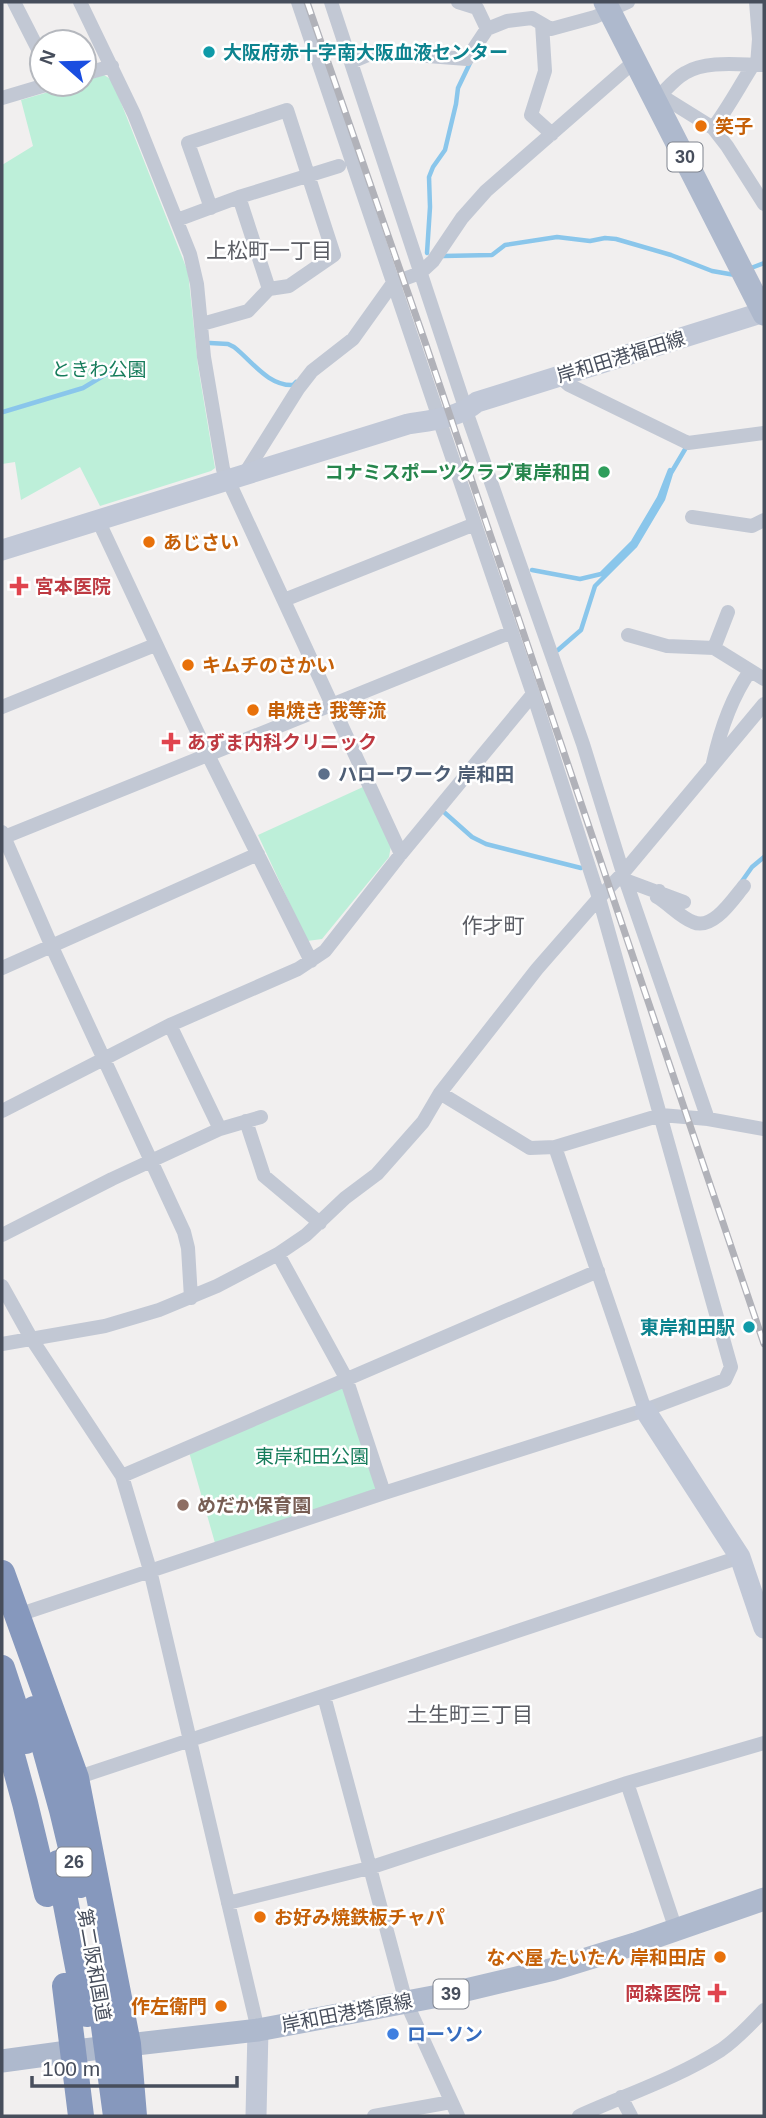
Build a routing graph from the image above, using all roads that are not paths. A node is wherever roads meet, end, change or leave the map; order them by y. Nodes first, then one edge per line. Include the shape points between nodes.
1 (14, 2) edge
2 (80, 2) edge
3 (298, 2) edge
4 (331, 2) edge
5 (458, 2) edge
6 (757, 2) edge
7 (614, 4) edge
8 (542, 24) junction
9 (487, 29) junction
10 (28, 30) edge
11 (636, 60) junction
12 (351, 62) junction
13 (758, 65) edge
14 (112, 66) junction
15 (98, 70) edge
16 (28, 90) edge
17 (658, 97) junction
18 (2, 98) edge
19 (713, 128) junction
20 (552, 134) junction
21 (339, 166) dead end
22 (308, 176) junction
23 (239, 197) junction
24 (764, 203) edge
25 (211, 208) junction
26 (177, 220) junction
27 (420, 273) junction
28 (393, 283) junction
29 (269, 289) junction
30 (764, 313) edge
31 (202, 324) junction
32 (559, 376) junction
33 (469, 404) junction
34 (437, 414) junction
35 (764, 433) edge
36 (235, 477) junction
37 (692, 517) dead end
38 (98, 520) junction
39 (764, 520) edge
40 (475, 524) junction
41 (2, 550) edge
42 (284, 600) junction
43 (728, 612) dead end
44 (512, 632) junction
45 (628, 635) dead end
46 (155, 645) junction
47 (714, 649) junction
48 (750, 671) junction
49 (764, 679) edge
50 (533, 694) junction
51 (764, 704) edge
52 (330, 705) junction
53 (2, 707) edge
54 (208, 755) junction
55 (711, 767) junction
56 (3, 836) edge
57 (258, 854) junction
58 (401, 854) junction
59 (624, 877) junction
60 (744, 886) dead end
61 (658, 894) junction
62 (599, 898) junction
63 (684, 902) dead end
64 (52, 947) junction
65 (310, 961) junction
66 (2, 968) edge
67 (170, 1025) junction
68 (104, 1059) junction
69 (440, 1093) junction
70 (2, 1111) edge
71 (661, 1115) junction
72 (708, 1119) junction
73 (220, 1129) junction
74 (764, 1129) edge
75 (555, 1147) junction
76 (149, 1161) junction
77 (320, 1223) junction
78 (2, 1234) edge
79 (278, 1254) junction
80 (598, 1271) junction
81 (2, 1286) edge
82 (191, 1298) junction
83 (31, 1338) junction
84 (2, 1344) edge
85 (346, 1378) junction
86 (645, 1410) junction
87 (122, 1476) junction
88 (384, 1493) junction
89 (740, 1557) junction
90 (150, 1570) junction
91 (2, 1573) edge
92 (10, 1615) edge
93 (764, 1628) edge
94 (2, 1668) edge
95 (324, 1696) junction
96 (2, 1719) edge
97 (190, 1740) junction
98 (764, 1743) edge
99 (76, 1777) junction
100 (626, 1783) junction
101 (369, 1868) junction
102 (764, 1899) edge
103 (228, 1903) junction
104 (676, 1930) junction
105 (406, 2002) junction
106 (764, 2010) edge
107 (258, 2030) junction
108 (128, 2044) junction
109 (75, 2051) junction
110 (2, 2061) edge
111 (621, 2097) junction
112 (451, 2102) junction
113 (81, 2116) edge
114 (99, 2116) edge
115 (116, 2116) edge
116 (134, 2116) edge
117 (256, 2116) edge
118 (374, 2116) edge
119 (458, 2116) edge
120 (579, 2116) edge
121 (631, 2116) edge

1 - 10 street
2 - 14 street
3 - 28 street
4 - 12 street
5 - 9 street via 477,8
6 - 13 street
7 - 8 street via 595,17 551,29
7 - 11 main road, 30
8 - 9 street via 531,18
8 - 20 street via 545,71 531,115
9 - 12 street via 467,59 375,52
11 - 17 main road, 30
11 - 20 street
12 - 27 street
13 - 17 street via 692,69
13 - 19 street
14 - 15 street
14 - 26 street
16 - 18 street
17 - 19 street
17 - 30 main road, 30
19 - 24 street
20 - 27 street via 486,191
21 - 22 street
22 - 23 street
22 - 25 street via 287,110 188,143
22 - 29 street via 334,255 289,286
23 - 25 street
23 - 29 street
25 - 26 street
26 - 31 street via 193,265
27 - 28 street
27 - 33 street
28 - 34 street
28 - 36 street via 353,339 312,371
29 - 31 street via 248,311
30 - 32 street, 岸和田港福田線
31 - 36 street via 223,469
32 - 33 street, 岸和田港福田線
32 - 35 street via 688,443
33 - 34 street, 岸和田港福田線
33 - 59 street
34 - 36 street, 岸和田港福田線
34 - 40 street
36 - 38 street, 岸和田港福田線
36 - 42 street
37 - 39 street via 751,526
38 - 41 street, 岸和田港福田線
38 - 46 street
40 - 42 street
40 - 44 street
42 - 52 street
43 - 47 street
44 - 50 street
44 - 52 street
45 - 47 street via 667,646
46 - 53 street
46 - 54 street
47 - 48 street
48 - 49 street
48 - 55 street via 740,685
50 - 58 street
50 - 62 street
51 - 55 street
52 - 54 street
52 - 58 street
54 - 56 street
54 - 57 street
55 - 59 street
56 - 64 street
57 - 64 street
57 - 65 street
58 - 65 street via 325,951
59 - 61 street
59 - 62 street
59 - 72 street
60 - 61 street via 710,922 700,924 691,922
61 - 63 street
62 - 69 street
62 - 71 street
64 - 66 street
64 - 68 street
65 - 67 street
67 - 68 street
67 - 73 street
68 - 70 street
68 - 76 street
69 - 75 street via 530,1148
69 - 77 street via 424,1122 376,1174
71 - 72 street
71 - 75 street
71 - 86 street via 731,1367 726,1380
72 - 74 street
73 - 76 street
73 - 77 street via 253,1119 264,1176
75 - 80 street
76 - 78 street
76 - 82 street via 184,1232
77 - 79 street
79 - 82 street
79 - 85 street
80 - 85 street
80 - 86 street
81 - 83 street
82 - 83 street via 105,1326
83 - 84 street
83 - 87 street
85 - 87 street
85 - 88 street
86 - 88 street
86 - 89 street
87 - 90 street
88 - 90 street
89 - 93 street
89 - 95 street
90 - 92 street
90 - 97 street
91 - 92 highway, 26
92 - 99 highway, 26
92 - 115 highway, 第二阪和国道 / 26 via 84,1906
94 - 114 highway, 第二阪和国道 / 26 via 61,1875 85,2003
95 - 97 street
95 - 101 street
96 - 109 highway, 26 via 42,1870
97 - 99 street
97 - 103 street
98 - 100 street
99 - 108 highway, 26
100 - 101 street
100 - 104 street
101 - 103 street
101 - 105 street
102 - 104 main road, 岸和田港塔原線 / 39
103 - 107 street
104 - 105 main road, 岸和田港塔原線 / 39 via 554,1969
105 - 107 main road, 岸和田港塔原線 / 39
105 - 112 street
106 - 111 street via 723,2048 700,2062
107 - 108 main road, 岸和田港塔原線 / 39
107 - 117 street
108 - 109 main road, 岸和田港塔原線 / 39
108 - 116 highway, 26
109 - 110 main road, 岸和田港塔原線 / 39
109 - 113 highway, 26
111 - 120 street
111 - 121 street
112 - 118 street
112 - 119 street

